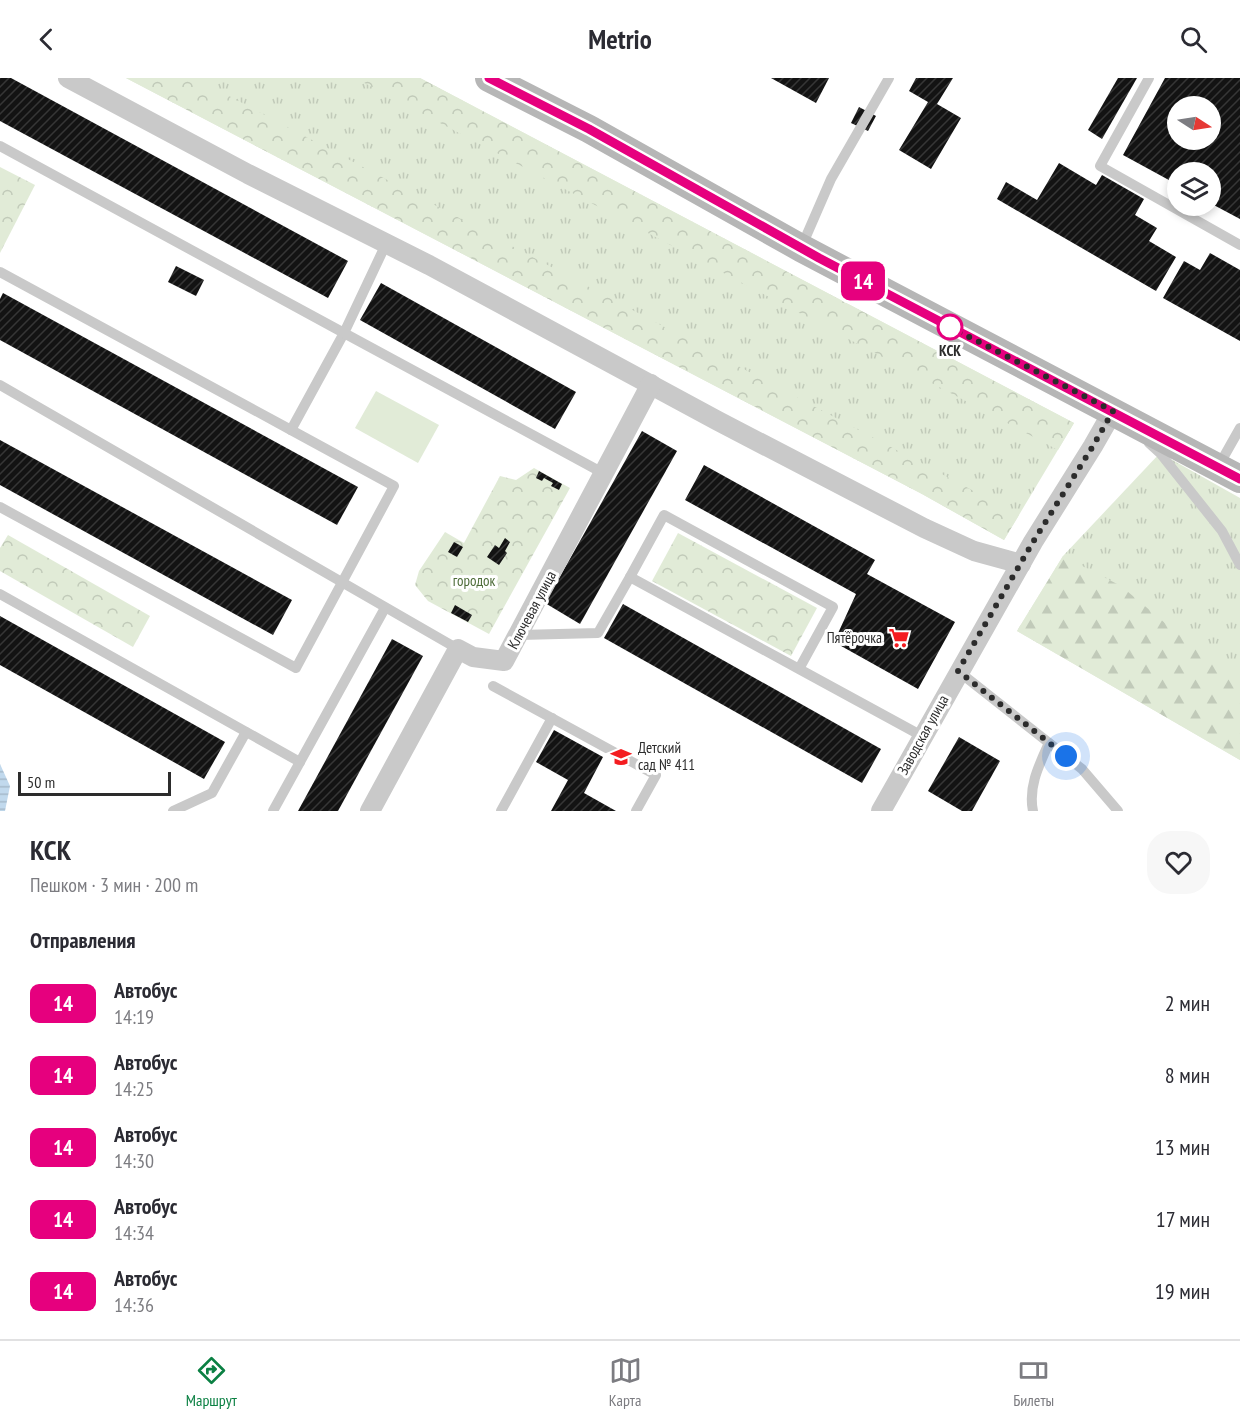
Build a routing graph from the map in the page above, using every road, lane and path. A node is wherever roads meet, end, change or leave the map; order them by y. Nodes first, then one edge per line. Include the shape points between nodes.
1 (68, 78) edge
2 (489, 78) edge
3 (889, 78) edge
4 (1149, 78) edge
5 (0, 146) edge
6 (386, 244) junction
7 (1240, 245) edge
8 (801, 248) junction
9 (0, 272) edge
10 (344, 333) junction
11 (651, 384) junction
12 (0, 385) edge
13 (1113, 411) junction
14 (1240, 428) edge
15 (291, 430) junction
16 (603, 473) junction
17 (1229, 473) edge
18 (0, 507) edge
19 (1021, 564) junction
20 (1240, 566) edge
21 (630, 577) junction
22 (342, 584) junction
23 (0, 594) edge
24 (385, 608) junction
25 (520, 634) junction
26 (458, 649) junction
27 (799, 669) junction
28 (958, 671) junction
29 (493, 686) dead end
30 (552, 718) junction
31 (246, 732) junction
32 (922, 736) junction
33 (1049, 743) junction
34 (300, 762) junction
35 (173, 811) edge
36 (273, 811) edge
37 (370, 811) edge
38 (501, 811) edge
39 (636, 811) edge
40 (881, 811) edge
41 (1033, 811) edge
42 (1118, 811) edge

1 - 6 street
2 - 8 street via 589,129
3 - 8 lane via 831,178
4 - 7 lane via 1100,166
5 - 10 lane
6 - 10 lane
6 - 11 street
8 - 13 street
9 - 15 lane
10 - 15 lane
10 - 16 lane
11 - 16 street, Ключевая улица
11 - 19 street via 924,528 974,551
12 - 22 lane
13 - 17 street
13 - 19 street, Заводская улица
13 - 20 lane via 1160,453 1222,531
14 - 17 lane
15 - 22 lane via 394,486
16 - 25 street, Ключевая улица
18 - 22 lane via 296,668
19 - 28 street, Заводская улица
21 - 25 lane via 598,633
21 - 27 lane
21 - 27 lane via 664,515 832,607
22 - 24 lane
23 - 31 lane
24 - 26 lane
24 - 34 lane
25 - 26 street, Ключевая улица via 504,661 473,657
26 - 37 street
27 - 32 lane
28 - 32 street, Заводская улица
28 - 33 lane
29 - 30 lane
30 - 38 lane
30 - 39 lane via 656,775
31 - 34 lane
31 - 35 lane via 212,793
32 - 40 street, Заводская улица
33 - 41 lane via 1030,798
33 - 42 lane via 1082,769
34 - 36 lane

